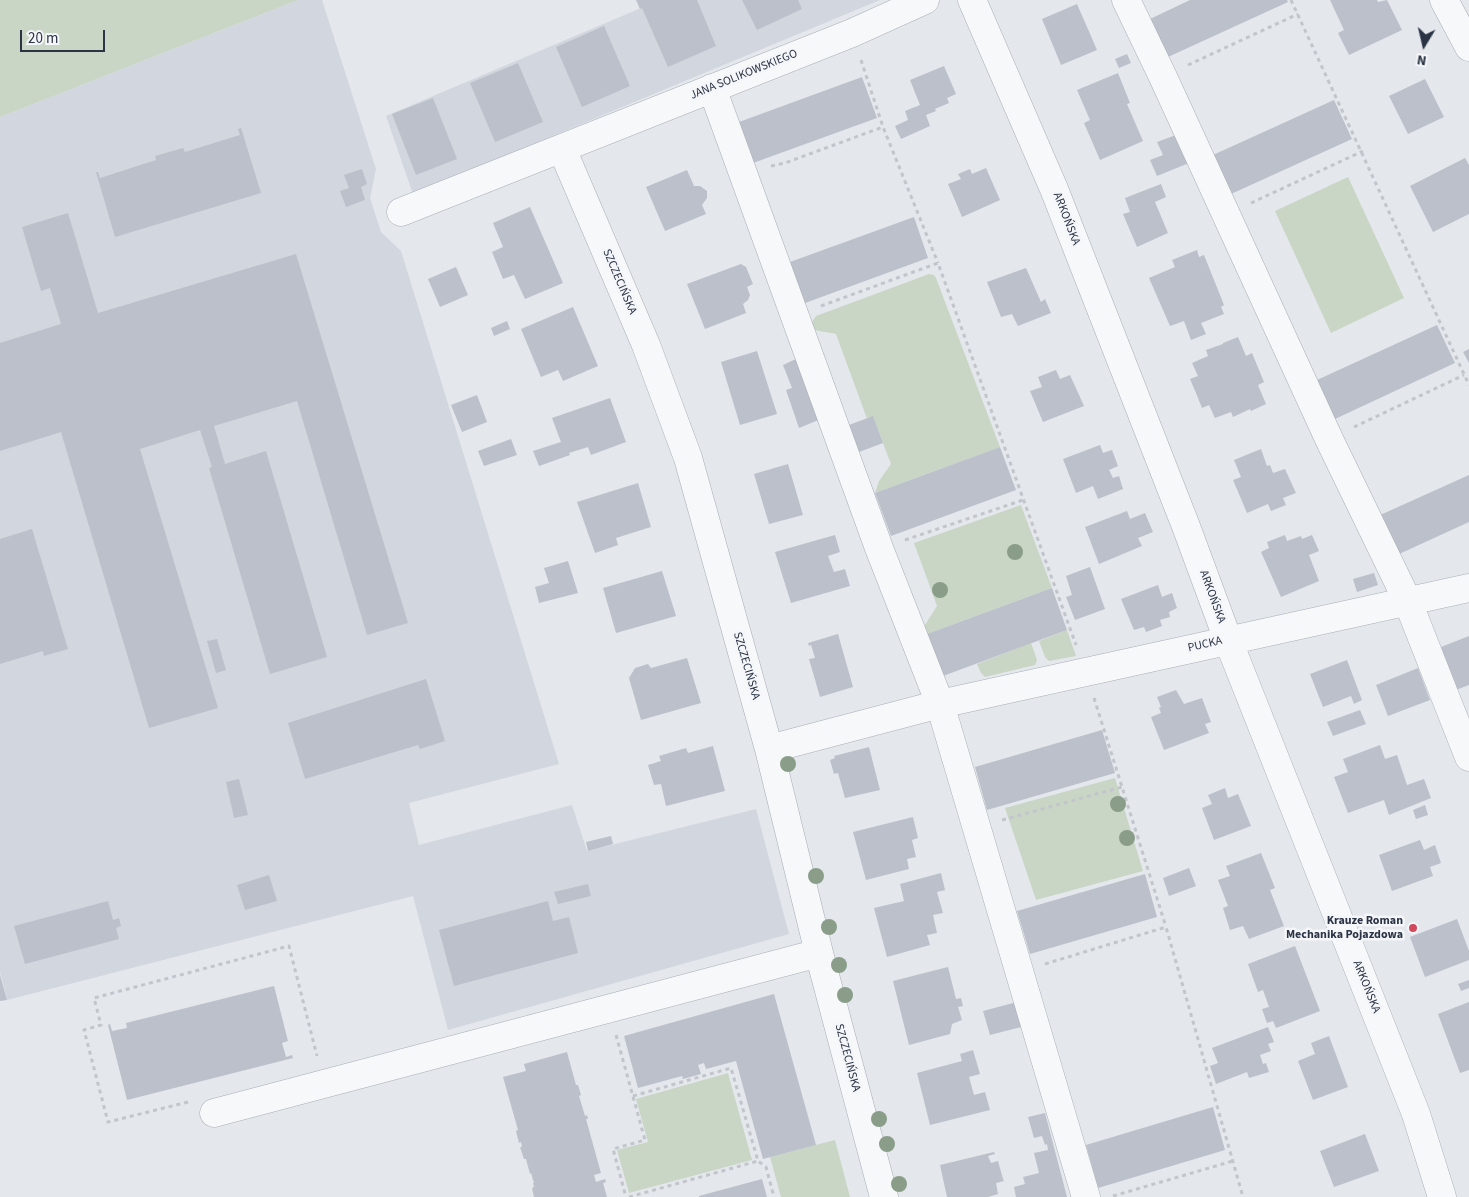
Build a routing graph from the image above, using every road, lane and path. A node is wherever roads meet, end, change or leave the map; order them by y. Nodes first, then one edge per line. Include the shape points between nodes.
1 (926, 0) edge
2 (972, 0) edge
3 (1126, 0) edge
4 (1291, 0) edge
5 (1444, 0) edge
6 (1298, 14) junction
7 (852, 33) junction
8 (1469, 47) edge
9 (1163, 77) junction
10 (712, 88) junction
11 (883, 127) junction
12 (562, 149) junction
13 (1362, 151) junction
14 (743, 171) junction
15 (401, 212) dead end
16 (1226, 214) junction
17 (938, 263) junction
18 (795, 316) junction
19 (1464, 375) junction
20 (1469, 385) edge
21 (1329, 439) junction
22 (1023, 500) junction
23 (879, 548) junction
24 (1469, 588) edge
25 (1408, 602) junction
26 (1228, 640) junction
27 (1086, 673) junction
28 (940, 704) junction
29 (769, 749) junction
30 (1469, 757) edge
31 (1122, 787) junction
32 (977, 826) junction
33 (1166, 927) junction
34 (819, 953) junction
35 (1019, 972) junction
36 (614, 1029) dead end
37 (318, 1060) dead end
38 (633, 1096) junction
39 (204, 1107) joint
40 (1233, 1160) junction
41 (758, 1161) junction
42 (628, 1197) edge
43 (774, 1197) edge
44 (884, 1197) edge
45 (1086, 1197) edge
46 (1109, 1197) edge
47 (1243, 1197) edge
48 (1442, 1197) edge

1 - 7 street, JANA SOLIKOWSKIEGO
2 - 26 street, ARKOŃSKA via 1054,189
3 - 9 street
4 - 6 path
5 - 8 street
6 - 9 path
6 - 13 path
7 - 10 street, JANA SOLIKOWSKIEGO
7 - 11 path
9 - 16 street
10 - 12 street, JANA SOLIKOWSKIEGO
10 - 14 street
11 - 14 path via 785,163
11 - 17 path
12 - 15 street, JANA SOLIKOWSKIEGO
12 - 29 street, SZCZECIŃSKA via 646,345 688,458
13 - 16 path
13 - 19 path
14 - 18 street
16 - 21 street
17 - 18 path
17 - 22 path
18 - 23 street
19 - 20 path
19 - 21 path
21 - 25 street
22 - 23 path
22 - 27 path
23 - 28 street
24 - 25 street, PUCKA
25 - 26 street, PUCKA
25 - 30 street
26 - 27 street, PUCKA
26 - 48 street, ARKOŃSKA via 1416,1114
27 - 28 street, PUCKA
27 - 31 path
28 - 29 street, PUCKA
28 - 32 street
29 - 34 street, SZCZECIŃSKA
31 - 32 path
31 - 33 path
32 - 35 street
33 - 35 path
33 - 40 path
34 - 39 street
34 - 44 street, SZCZECIŃSKA
35 - 45 street
36 - 38 path
37 - 39 path via 288,946 94,998 101,1025 84,1030 108,1122
38 - 41 path via 731,1068
38 - 42 path via 645,1140 613,1149
40 - 46 path
40 - 47 path
41 - 42 path
41 - 43 path via 766,1167

